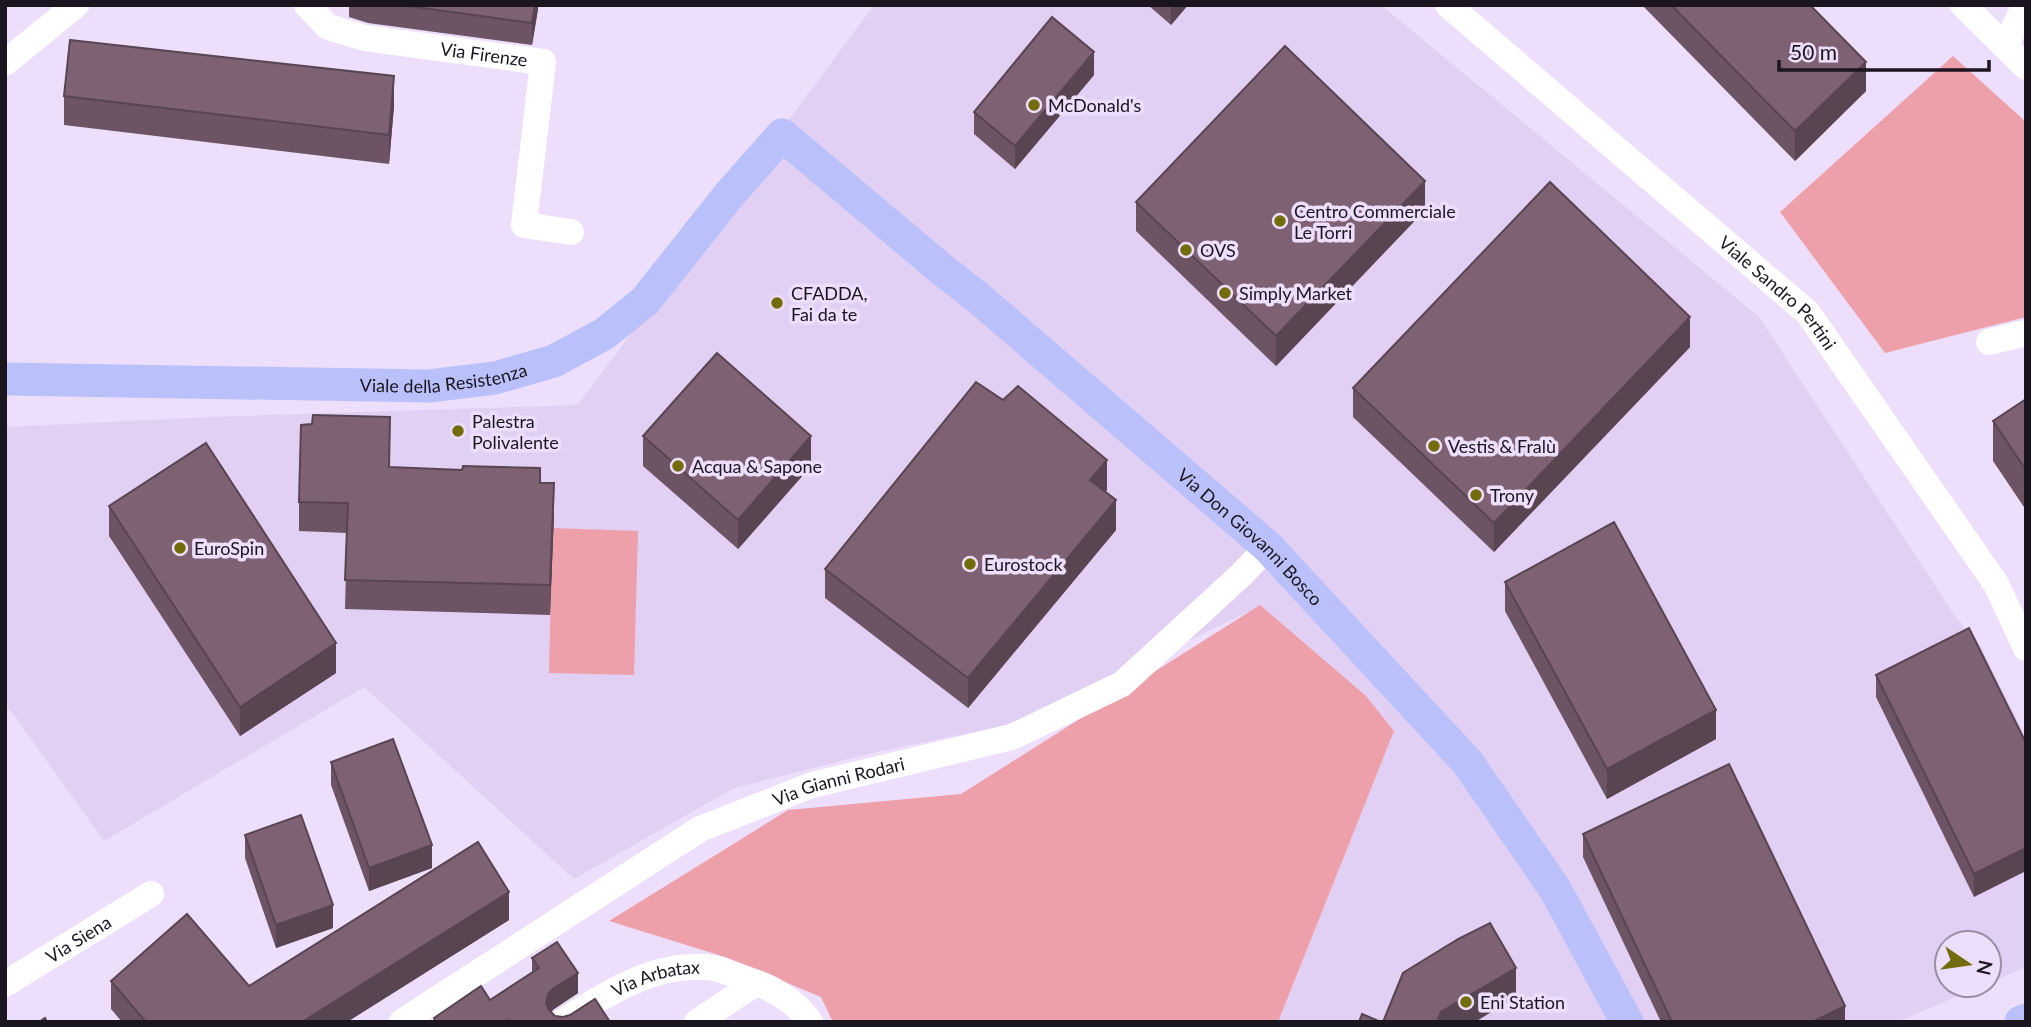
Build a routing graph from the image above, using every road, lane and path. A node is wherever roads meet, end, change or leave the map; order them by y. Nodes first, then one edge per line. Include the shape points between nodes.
1 (76, 5) edge
2 (307, 5) edge
3 (1448, 5) edge
4 (1963, 5) edge
5 (2025, 5) edge
6 (2005, 47) junction
7 (5, 63) edge
8 (2026, 67) edge
9 (782, 135) joint
10 (570, 232) dead end
11 (2026, 333) edge
12 (1989, 342) dead end
13 (5, 379) edge
14 (1268, 547) junction
15 (2026, 648) edge
16 (151, 894) dead end
17 (757, 983) junction
18 (5, 984) edge
19 (402, 1022) edge
20 (562, 1022) edge
21 (697, 1022) edge
22 (810, 1022) edge
23 (1627, 1022) edge

1 - 7 street
2 - 10 street, Via Firenze via 328,27 365,38 543,62 524,225
3 - 15 street, Viale Sandro Pertini via 1808,313 1996,584
4 - 6 street
5 - 6 street
6 - 8 street
9 - 13 main road, Viale della Resistenza via 645,301 604,334 554,361 495,377 429,386
9 - 14 main road, Via Don Giovanni Bosco
11 - 12 street
14 - 19 street, Via Gianni Rodari via 1122,684 1012,737 812,785 700,829
14 - 23 main road, Via Don Giovanni Bosco via 1468,763 1555,889
16 - 18 street, Via Siena
17 - 20 street, Via Arbatax via 713,968 684,968 640,978
17 - 21 street
17 - 22 street, Via Arbatax via 779,992

